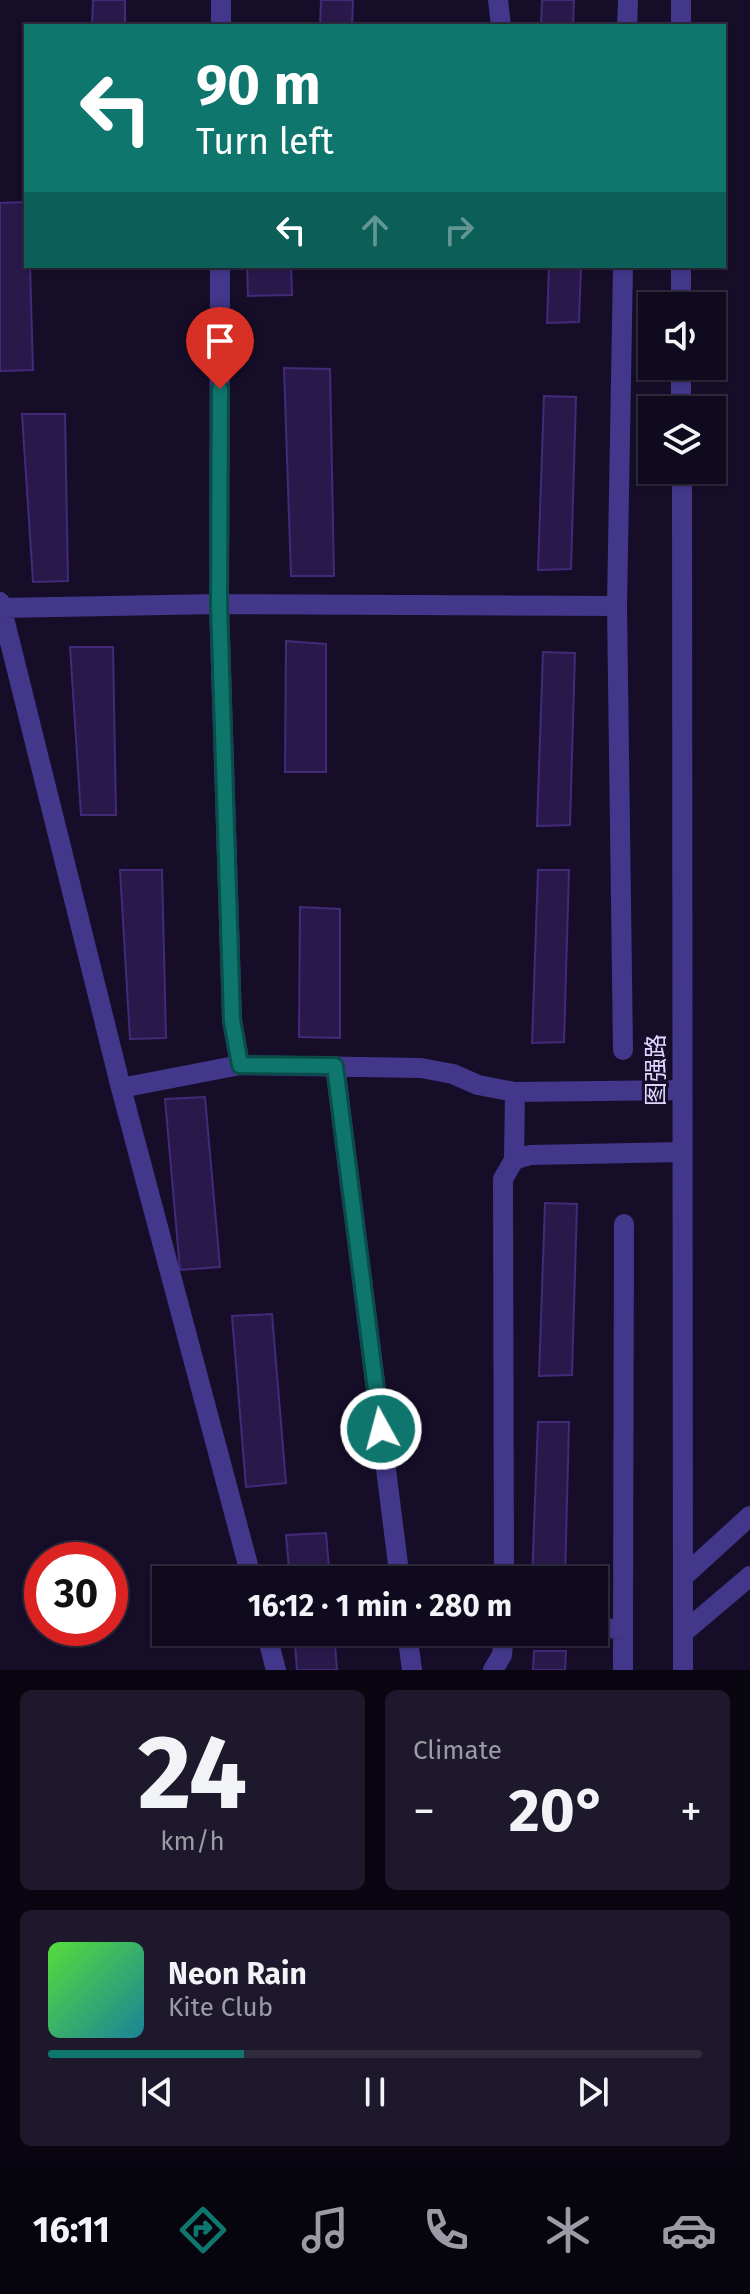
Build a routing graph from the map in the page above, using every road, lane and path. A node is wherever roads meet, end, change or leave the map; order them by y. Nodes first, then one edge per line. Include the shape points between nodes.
1 (221, 0) edge
2 (498, 0) edge
3 (628, 0) edge
4 (681, 0) edge
5 (221, 24) edge
6 (501, 24) edge
7 (627, 24) edge
8 (681, 24) edge
9 (220, 268) edge
10 (623, 268) edge
11 (681, 268) edge
12 (681, 292) edge
13 (682, 484) edge
14 (219, 604) junction
15 (1, 605) edge
16 (617, 606) junction
17 (623, 1050) dead end
18 (240, 1065) junction
19 (335, 1066) junction
20 (121, 1088) junction
21 (682, 1090) junction
22 (515, 1092) junction
23 (682, 1152) junction
24 (514, 1160) junction
25 (624, 1224) dead end
26 (750, 1516) edge
27 (248, 1566) edge
28 (398, 1566) edge
29 (504, 1566) edge
30 (750, 1576) edge
31 (683, 1577) junction
32 (608, 1628) edge
33 (623, 1629) junction
34 (683, 1633) junction
35 (270, 1646) edge
36 (409, 1646) edge
37 (503, 1646) edge
38 (276, 1670) edge
39 (412, 1670) edge
40 (493, 1670) edge
41 (623, 1670) edge
42 (683, 1670) edge

1 - 5 street
2 - 6 street
3 - 7 street
4 - 8 street
9 - 14 street
10 - 16 street
11 - 12 street
13 - 21 street, 图强路
14 - 15 street
14 - 16 street
14 - 18 street via 232,1020
15 - 20 street
16 - 17 street
18 - 19 street
18 - 20 street
19 - 22 street via 421,1068
19 - 28 street
20 - 27 street
21 - 22 street
21 - 23 street, 图强路
22 - 24 street
23 - 24 street via 530,1155
23 - 31 street, 图强路
24 - 29 street via 503,1179 502,1213
25 - 33 street
26 - 31 street
30 - 34 street
31 - 34 street, 图强路
32 - 33 street
33 - 41 street
34 - 42 street, 图强路
35 - 38 street
36 - 39 street
37 - 40 street

